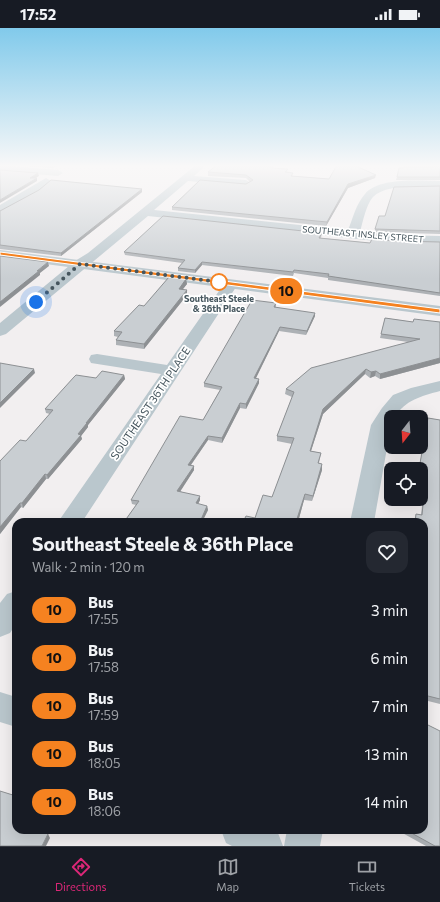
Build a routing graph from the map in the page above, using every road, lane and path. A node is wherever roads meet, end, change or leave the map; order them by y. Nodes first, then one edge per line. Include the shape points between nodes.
1 (12, 203) edge
2 (154, 203) edge
3 (365, 203) edge
4 (0, 210) edge
5 (144, 212) junction
6 (353, 234) junction
7 (440, 240) edge
8 (0, 254) edge
9 (80, 264) junction
10 (231, 284) junction
11 (440, 311) edge
12 (0, 331) edge
13 (97, 359) dead end
14 (172, 371) junction
15 (440, 386) edge
16 (73, 518) edge
17 (363, 518) edge
18 (12, 608) edge
19 (0, 625) edge
20 (0, 707) edge
21 (12, 711) edge
22 (246, 834) edge
23 (304, 834) edge
24 (265, 846) edge
25 (302, 846) edge

1 - 4 street
2 - 5 street
3 - 6 street
5 - 6 street, SOUTHEAST INSLEY STREET
5 - 9 street via 94,256
6 - 7 street, SOUTHEAST INSLEY STREET
8 - 9 street
9 - 10 street
9 - 12 street
10 - 11 street
10 - 14 street, SOUTHEAST 36TH PLACE
13 - 14 street
14 - 16 street, SOUTHEAST 36TH PLACE
15 - 17 street via 400,399 381,425
18 - 19 street
20 - 21 street
22 - 24 street
23 - 25 street

